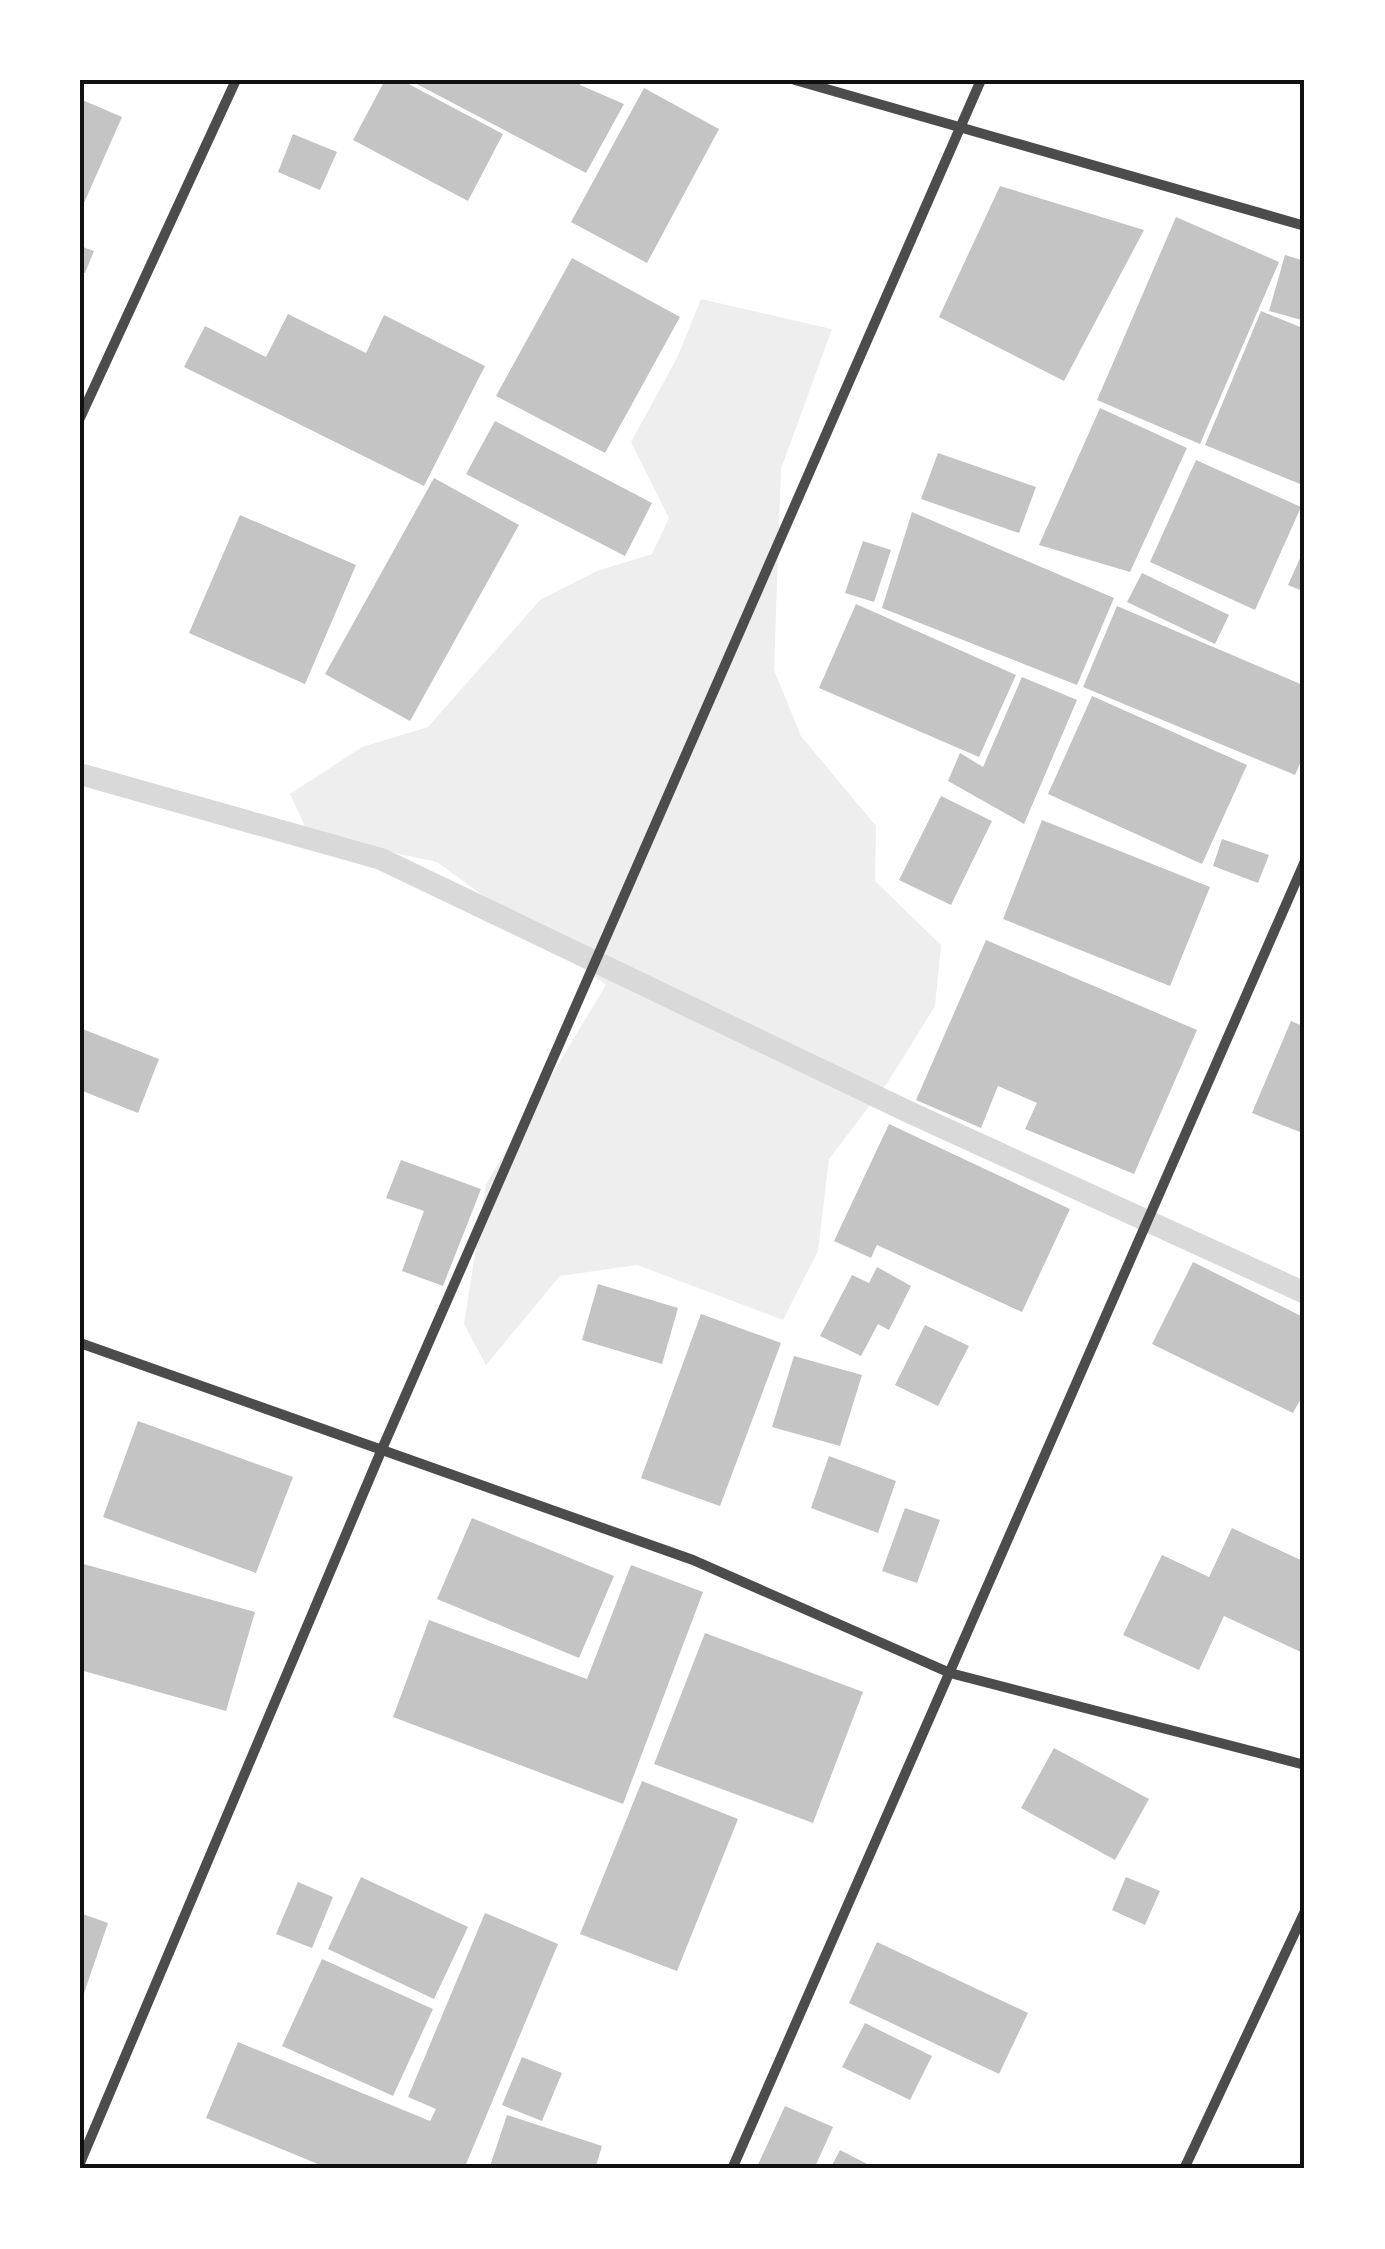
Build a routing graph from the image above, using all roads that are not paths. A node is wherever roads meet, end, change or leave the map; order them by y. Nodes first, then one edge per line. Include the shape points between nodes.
1 (236, 80) edge
2 (795, 80) edge
3 (982, 80) edge
4 (960, 124) junction
5 (1305, 226) edge
6 (80, 418) edge
7 (1305, 861) edge
8 (80, 1344) edge
9 (382, 1449) junction
10 (950, 1673) junction
11 (1305, 1765) edge
12 (1305, 1911) edge
13 (80, 2164) edge
14 (732, 2169) edge
15 (1184, 2169) edge

1 - 6 street
2 - 4 street
3 - 4 street
4 - 5 street
4 - 9 street
7 - 10 street
8 - 9 street
9 - 10 street via 692,1560
9 - 13 street
10 - 11 street
10 - 14 street
12 - 15 street

